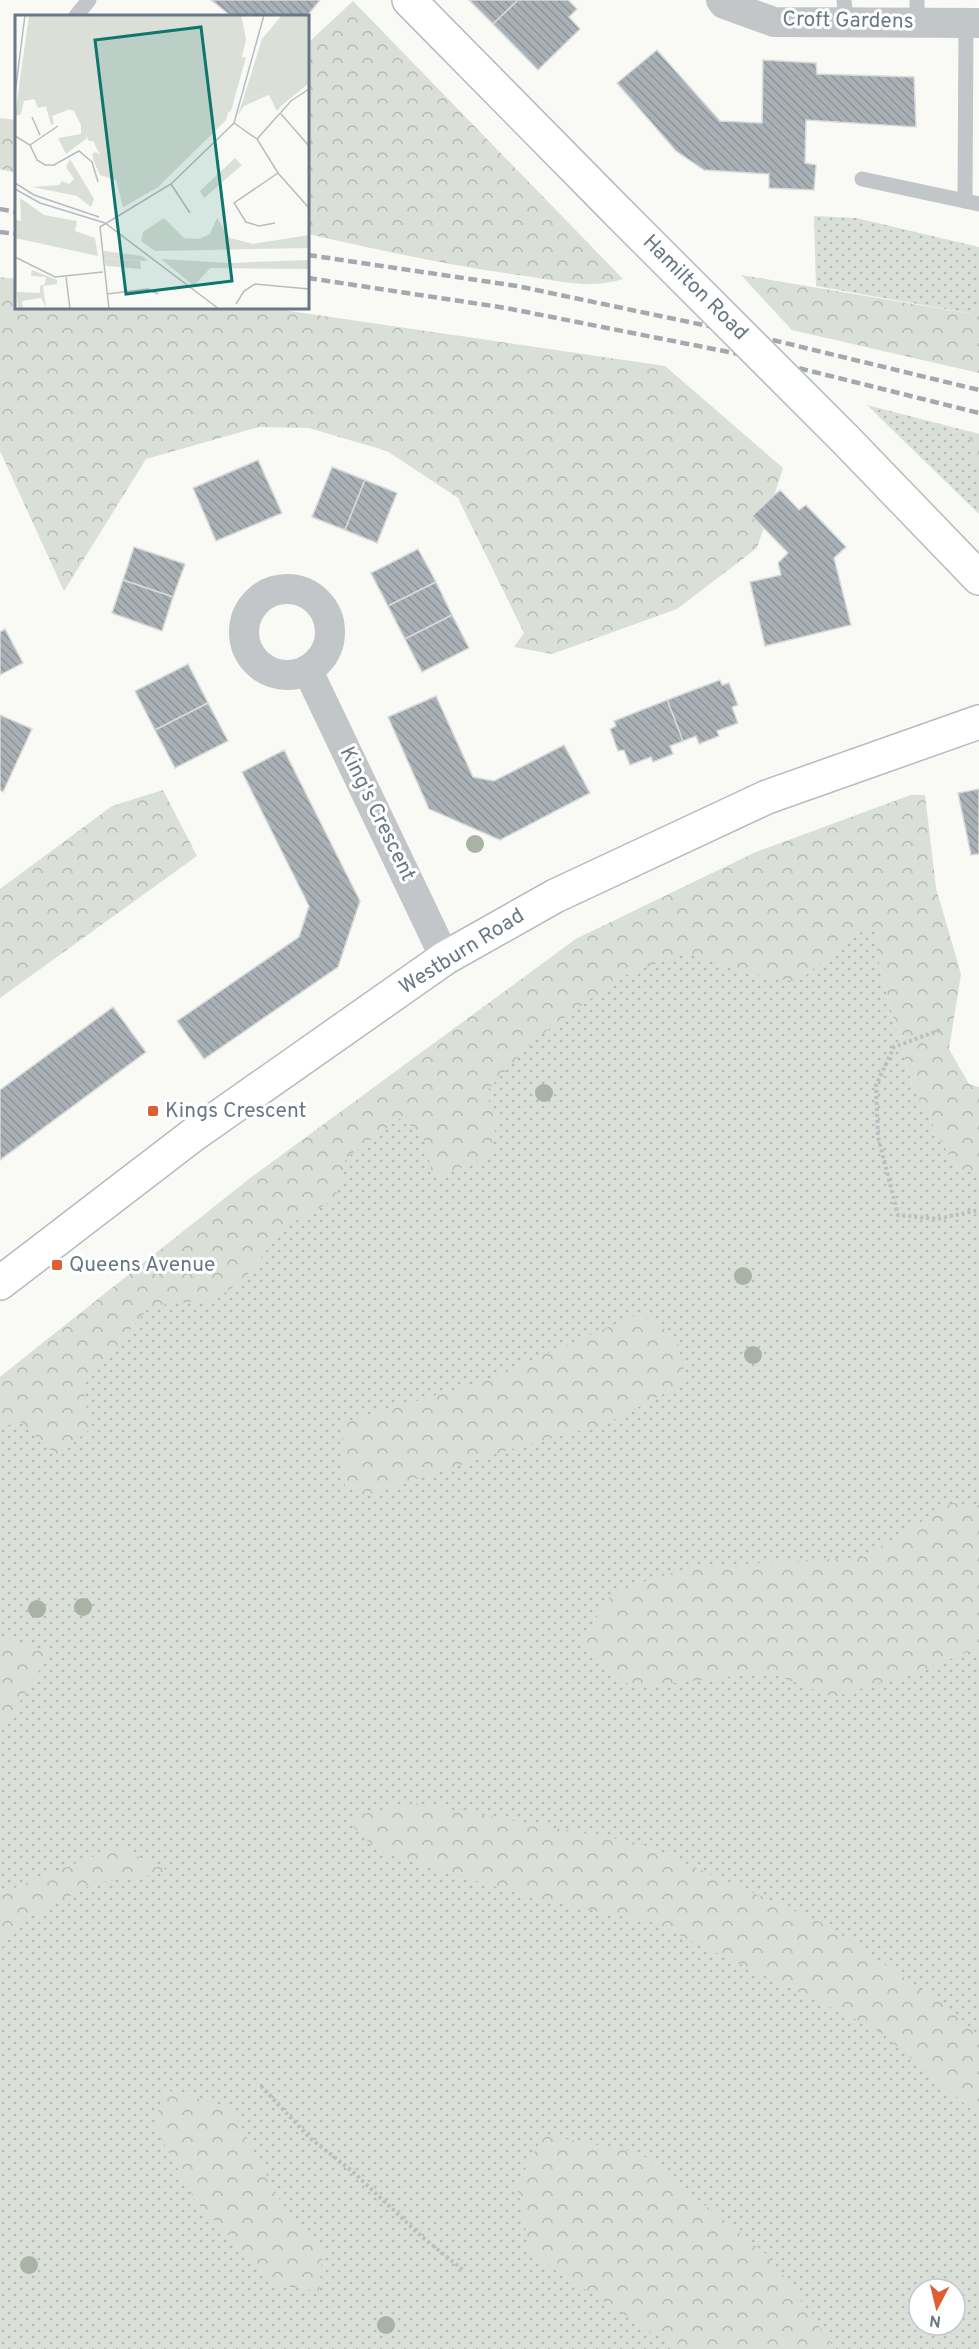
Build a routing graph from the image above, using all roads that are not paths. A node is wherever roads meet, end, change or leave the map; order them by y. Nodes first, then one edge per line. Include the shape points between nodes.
1 (89, 0) edge
2 (409, 0) edge
3 (721, 0) edge
4 (845, 11) edge
5 (917, 11) edge
6 (77, 15) edge
7 (972, 23) edge
8 (862, 179) dead end
9 (972, 203) edge
10 (979, 578) edge
11 (308, 671) dead end
12 (979, 722) edge
13 (445, 958) junction
14 (0, 1283) edge

1 - 6 lane
2 - 10 street, Hamilton Road, bridge
3 - 4 street, Croft Gardens via 774,22
4 - 5 street, Croft Gardens
5 - 7 street, Croft Gardens
7 - 9 lane
8 - 9 lane
11 - 13 street, King's Crescent
12 - 13 street, Westburn Road via 767,797 555,896
13 - 14 street, Westburn Road via 193,1135

